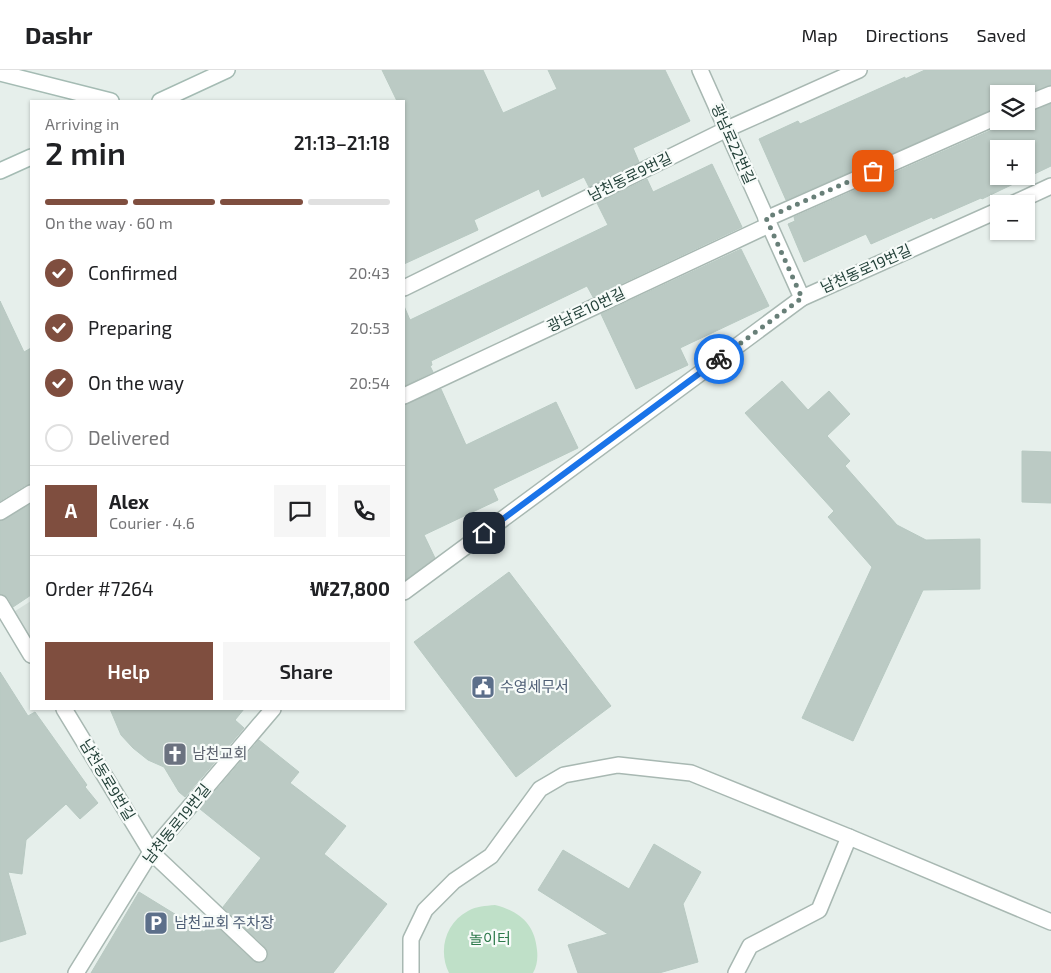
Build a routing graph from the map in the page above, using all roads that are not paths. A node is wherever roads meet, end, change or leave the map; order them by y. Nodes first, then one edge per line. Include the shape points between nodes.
1 (227, 70) edge
2 (700, 70) edge
3 (859, 70) edge
4 (0, 73) edge
5 (1051, 94) edge
6 (107, 100) edge
7 (162, 100) edge
8 (1035, 100) edge
9 (990, 120) edge
10 (727, 129) junction
11 (30, 157) edge
12 (0, 171) edge
13 (1051, 186) edge
14 (1032, 195) edge
15 (990, 214) edge
16 (768, 222) junction
17 (405, 288) edge
18 (802, 298) junction
19 (405, 396) edge
20 (30, 493) edge
21 (0, 512) edge
22 (405, 591) edge
23 (0, 603) edge
24 (30, 653) edge
25 (65, 710) edge
26 (272, 710) edge
27 (849, 837) junction
28 (151, 852) junction
29 (1051, 922) edge
30 (259, 954) dead end
31 (76, 973) edge
32 (411, 973) edge
33 (736, 973) edge

1 - 7 street
2 - 10 street, 광남로22번길
3 - 10 street, 남천동로9번길
4 - 6 street
5 - 8 street
9 - 16 street
10 - 16 street, 광남로22번길
10 - 17 street, 남천동로9번길
11 - 12 street
13 - 14 street
15 - 18 street, 남천동로19번길
16 - 18 street, 광남로22번길
16 - 19 street, 광남로10번길
18 - 22 street, 남천동로19번길
20 - 21 street
23 - 24 street
25 - 28 street, 남천동로9번길
26 - 28 street, 남천동로19번길
27 - 29 street
27 - 32 street via 691,773 618,765 564,776 540,789 490,856 454,881 425,910 411,938
27 - 33 street via 819,910 750,946
28 - 30 street, 남천동로9번길 via 244,948
28 - 31 street, 남천동로19번길

